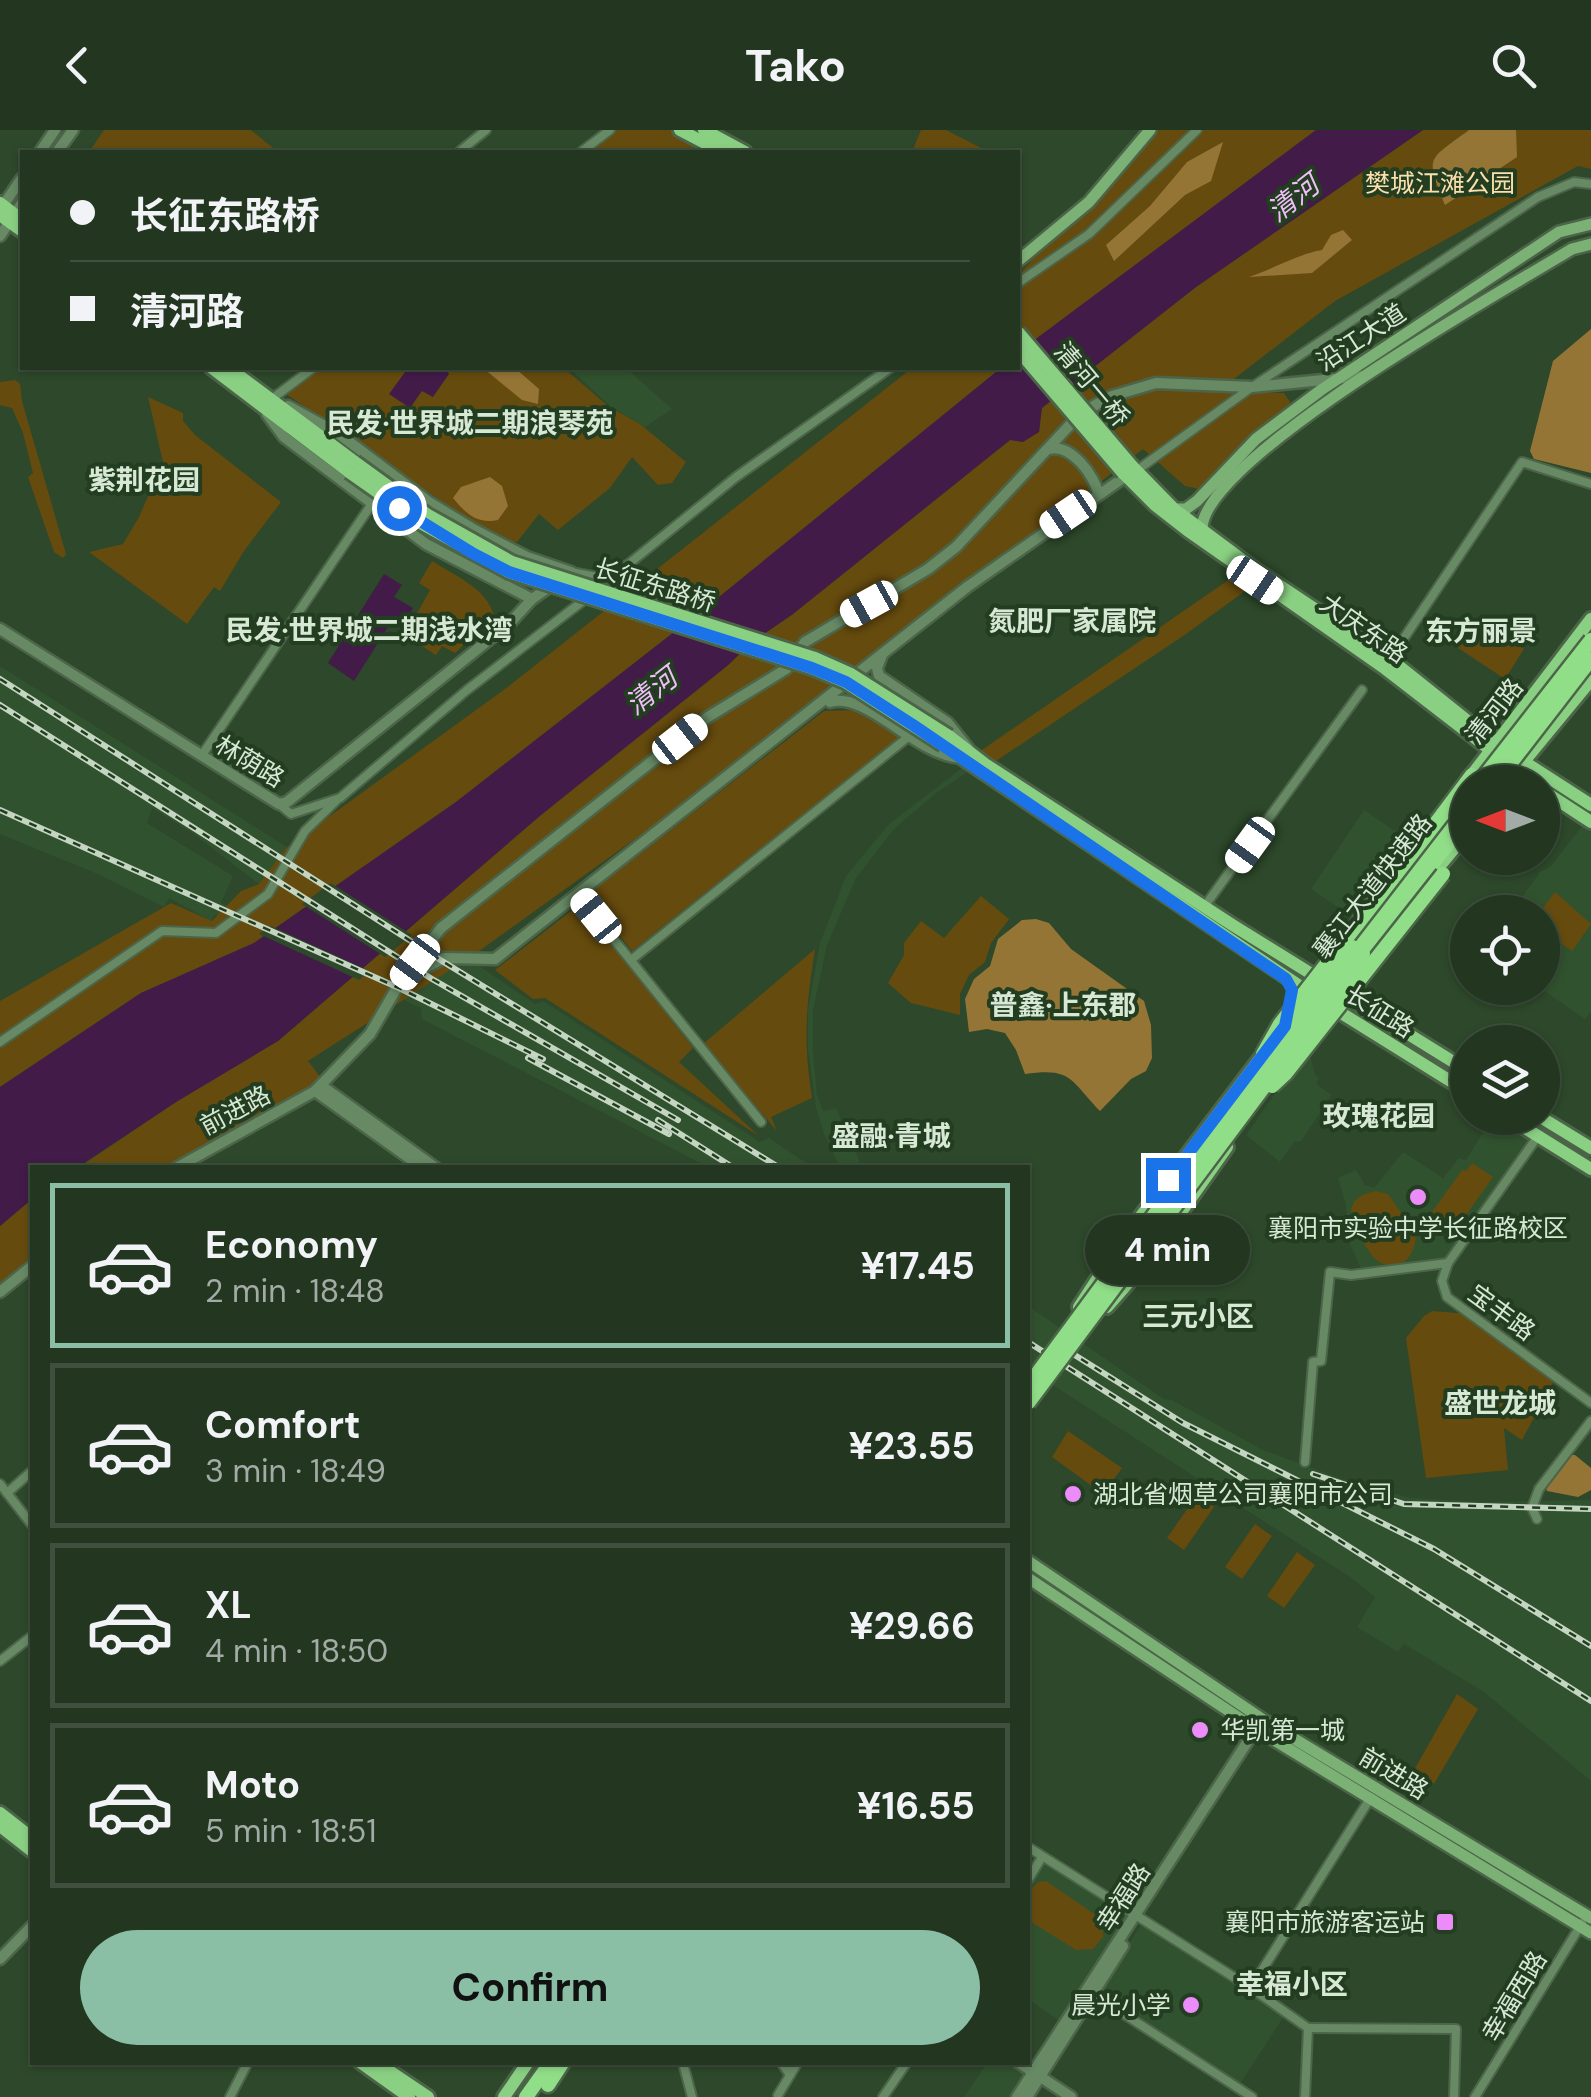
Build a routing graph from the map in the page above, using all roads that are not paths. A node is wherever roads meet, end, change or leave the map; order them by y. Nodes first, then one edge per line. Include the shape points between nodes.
1 (486, 130) edge
2 (610, 130) edge
3 (680, 130) edge
4 (704, 130) edge
5 (1142, 130) edge
6 (1150, 130) edge
7 (1197, 130) edge
8 (461, 150) edge
9 (584, 150) edge
10 (718, 150) edge
11 (741, 150) edge
12 (20, 181) edge
13 (1591, 184) edge
14 (8, 210) edge
15 (1591, 224) edge
16 (0, 237) edge
17 (1591, 244) edge
18 (1020, 252) edge
19 (1020, 259) edge
20 (1020, 281) edge
21 (1020, 335) edge
22 (1020, 352) edge
23 (215, 370) edge
24 (232, 370) edge
25 (311, 370) edge
26 (887, 370) edge
27 (1364, 376) junction
28 (1338, 379) junction
29 (1252, 387) junction
30 (273, 398) junction
31 (258, 401) junction
32 (1044, 451) junction
33 (352, 467) junction
34 (1129, 472) junction
35 (1591, 484) edge
36 (1097, 488) junction
37 (371, 505) junction
38 (1174, 509) junction
39 (1202, 530) junction
40 (627, 567) junction
41 (571, 572) junction
42 (497, 584) junction
43 (532, 599) junction
44 (1591, 619) edge
45 (511, 622) junction
46 (0, 629) edge
47 (1591, 640) edge
48 (882, 654) junction
49 (1566, 654) junction
50 (1390, 660) junction
51 (1591, 660) edge
52 (866, 668) junction
53 (879, 676) junction
54 (1591, 678) edge
55 (1362, 690) dead end
56 (839, 691) junction
57 (857, 703) junction
58 (820, 705) junction
59 (908, 736) junction
60 (1493, 747) junction
61 (202, 755) junction
62 (973, 760) junction
63 (1483, 765) edge
64 (1488, 765) edge
65 (1509, 765) edge
66 (1510, 765) edge
67 (1522, 765) edge
68 (1560, 791) edge
69 (340, 798) junction
70 (1560, 802) edge
71 (279, 804) junction
72 (1591, 805) edge
73 (1450, 806) edge
74 (1450, 807) edge
75 (1591, 822) edge
76 (1450, 823) edge
77 (1450, 841) edge
78 (1449, 856) joint
79 (578, 895) junction
80 (1204, 907) junction
81 (1335, 958) junction
82 (631, 960) junction
83 (1356, 966) junction
84 (1302, 968) junction
85 (1286, 979) junction
86 (1319, 979) junction
87 (402, 980) junction
88 (1309, 992) junction
89 (1340, 992) junction
90 (1356, 1002) junction
91 (1330, 1006) junction
92 (1360, 1025) junction
93 (1285, 1026) junction
94 (0, 1042) edge
95 (1302, 1043) junction
96 (1450, 1060) edge
97 (1450, 1081) edge
98 (322, 1085) junction
99 (298, 1101) junction
100 (333, 1101) junction
101 (761, 1122) dead end
102 (1560, 1129) edge
103 (1538, 1136) joint
104 (1591, 1148) edge
105 (181, 1165) edge
106 (418, 1165) edge
107 (431, 1165) edge
108 (1195, 1167) junction
109 (1591, 1169) edge
110 (1448, 1263) junction
111 (30, 1268) edge
112 (0, 1292) edge
113 (1076, 1313) dead end
114 (1092, 1323) dead end
115 (1030, 1398) edge
116 (1591, 1402) edge
117 (1591, 1421) edge
118 (1305, 1462) dead end
119 (30, 1473) edge
120 (0, 1484) edge
121 (7, 1493) junction
122 (1537, 1519) dead end
123 (30, 1522) edge
124 (1030, 1562) edge
125 (1030, 1579) edge
126 (30, 1638) edge
127 (0, 1661) edge
128 (1262, 1726) junction
129 (1371, 1798) junction
130 (0, 1813) edge
131 (0, 1826) edge
132 (30, 1836) edge
133 (30, 1848) edge
134 (1030, 1849) edge
135 (1042, 1858) junction
136 (1030, 1877) edge
137 (1137, 1917) junction
138 (1587, 1923) edge
139 (30, 1925) edge
140 (30, 1925) edge
141 (0, 1951) edge
142 (0, 1959) edge
143 (1251, 1988) junction
144 (1093, 1994) junction
145 (1308, 2028) junction
146 (246, 2065) edge
147 (364, 2065) edge
148 (380, 2065) edge
149 (526, 2065) edge
150 (538, 2065) edge
151 (549, 2065) edge
152 (563, 2065) edge
153 (684, 2065) edge
154 (783, 2065) edge
155 (796, 2065) edge
156 (905, 2065) edge
157 (1023, 2065) edge
158 (1037, 2074) junction
159 (790, 2076) junction
160 (543, 2092) edge
161 (778, 2096) edge
162 (230, 2097) edge
163 (409, 2097) edge
164 (428, 2097) edge
165 (504, 2097) edge
166 (515, 2097) edge
167 (526, 2097) edge
168 (692, 2097) edge
169 (883, 2097) edge
170 (1017, 2097) edge
171 (1027, 2097) edge
172 (1071, 2097) edge
173 (1252, 2097) edge
174 (1305, 2097) edge
175 (1454, 2097) edge
176 (1475, 2097) edge

1 - 8 street
2 - 9 street
3 - 10 main road
4 - 11 main road
5 - 18 main road via 1086,196
6 - 19 main road via 1089,202
7 - 20 street via 1089,234
12 - 14 street
13 - 29 street via 1574,182 1538,197
14 - 16 street
15 - 28 main road, 沿江大道 via 1560,232
17 - 27 main road, 沿江大道 via 1572,248
21 - 34 main road, 清河一桥, bridge
22 - 34 main road, 清河一桥, bridge
23 - 31 main road
24 - 30 main road
25 - 30 street
26 - 40 street via 736,477
27 - 28 street, 前进路
27 - 39 main road, 沿江大道 via 1266,448 1217,496
28 - 29 street, 前进路
28 - 38 main road, 沿江大道 via 1256,438 1198,501
29 - 32 street, 前进路 via 1139,386 1082,413
29 - 34 street
30 - 33 main road
30 - 41 street via 339,434 475,530
31 - 33 main road
31 - 37 street via 284,436
32 - 36 street via 1063,447
32 - 87 street, 前进路 via 956,547 805,642 786,669 708,717 441,928
33 - 62 main road, 长征东路桥, bridge via 512,562 851,674
34 - 36 street
34 - 38 main road, 大庆东路
34 - 60 main road, 大庆东路 via 1186,530
35 - 50 street via 1522,462
36 - 48 street
37 - 42 street
37 - 61 street
38 - 39 main road, 大庆东路
39 - 50 main road, 大庆东路
40 - 41 street via 597,577
40 - 69 street via 466,690
41 - 43 street, 林荫路
42 - 43 street
42 - 45 street via 514,602
43 - 45 street, 林荫路
44 - 49 main road, 清河路
45 - 71 street, 林荫路
46 - 61 street, 林荫路
47 - 64 highway, bridge
48 - 52 street
48 - 53 street
49 - 54 main road via 1572,676
49 - 60 main road, 清河路
50 - 60 main road, 大庆东路
51 - 65 highway, bridge
52 - 53 street
52 - 56 street
53 - 62 street via 948,723
54 - 67 main road
55 - 80 street
56 - 57 street
56 - 58 street
57 - 58 street
57 - 59 street
58 - 79 street
59 - 62 street via 936,754
59 - 82 street
60 - 63 main road, 清河路
60 - 66 main road, 大庆东路
61 - 71 street, 林荫路
62 - 80 main road, 长征路
62 - 85 main road, 长征路
68 - 72 main road, 大庆东路
69 - 71 street via 292,814
69 - 94 street via 305,831 268,894 216,933 162,931
70 - 75 main road
73 - 81 main road, 清河路
74 - 108 highway, bridge via 1280,1024 1204,1136
76 - 108 highway, 襄江大道快速路, bridge
77 - 108 highway, 襄江大道快速路, bridge
78 - 83 main road
78 - 108 highway, bridge via 1443,874 1286,1073
79 - 82 street
79 - 87 street via 495,960 444,958
80 - 84 main road, 长征路
81 - 84 main road
81 - 86 main road, 清河路
82 - 101 street
83 - 89 main road
83 - 90 main road
84 - 86 main road, 长征路
85 - 88 main road, 长征路
85 - 93 main road via 1292,990
86 - 88 main road, 清河路
86 - 89 main road, 长征路
87 - 98 street, 前进路 via 370,1034
88 - 91 main road, 长征路
88 - 93 main road, 清河路
89 - 90 main road, 长征路
89 - 91 main road
90 - 96 main road, 长征路
91 - 92 main road, 长征路
91 - 95 main road
92 - 95 main road via 1322,1027
92 - 97 main road, 长征路
93 - 113 main road, 清河路 via 1122,1241
95 - 114 main road via 1143,1266
98 - 99 street, 前进路
98 - 100 street
98 - 100 street
99 - 100 street
99 - 105 street, 前进路
100 - 106 street
100 - 107 street
102 - 104 main road
103 - 109 main road
103 - 110 street, 宝丰路
108 - 115 highway, 襄江大道快速路, bridge
110 - 116 street, 宝丰路 via 1442,1280 1447,1297
110 - 118 street via 1330,1272 1321,1361 1313,1362
111 - 112 street
117 - 122 street via 1539,1490 1532,1508
119 - 121 street
120 - 121 street
121 - 123 street
124 - 128 main road, 前进路
125 - 128 main road, 前进路
126 - 127 street
128 - 129 main road, 前进路
128 - 137 street, 幸福路
128 - 138 main road, 前进路
129 - 138 main road, 前进路
129 - 143 street
130 - 132 main road
131 - 133 main road
134 - 135 street
135 - 136 street
135 - 137 street
137 - 143 street
137 - 144 street, 幸福路
137 - 158 street, 幸福路
138 - 176 street, 幸福西路
139 - 141 street
140 - 142 street
143 - 145 street
144 - 158 street, 幸福路
144 - 173 street
145 - 174 street
145 - 175 street via 1456,2029
146 - 162 street
147 - 163 main road
148 - 164 main road
149 - 165 main road
150 - 166 highway
151 - 167 highway
152 - 160 highway
153 - 168 street
154 - 159 street
155 - 159 street
156 - 169 street
157 - 158 street
158 - 170 street, 幸福路
158 - 171 street, 幸福路
158 - 172 street
159 - 161 street

